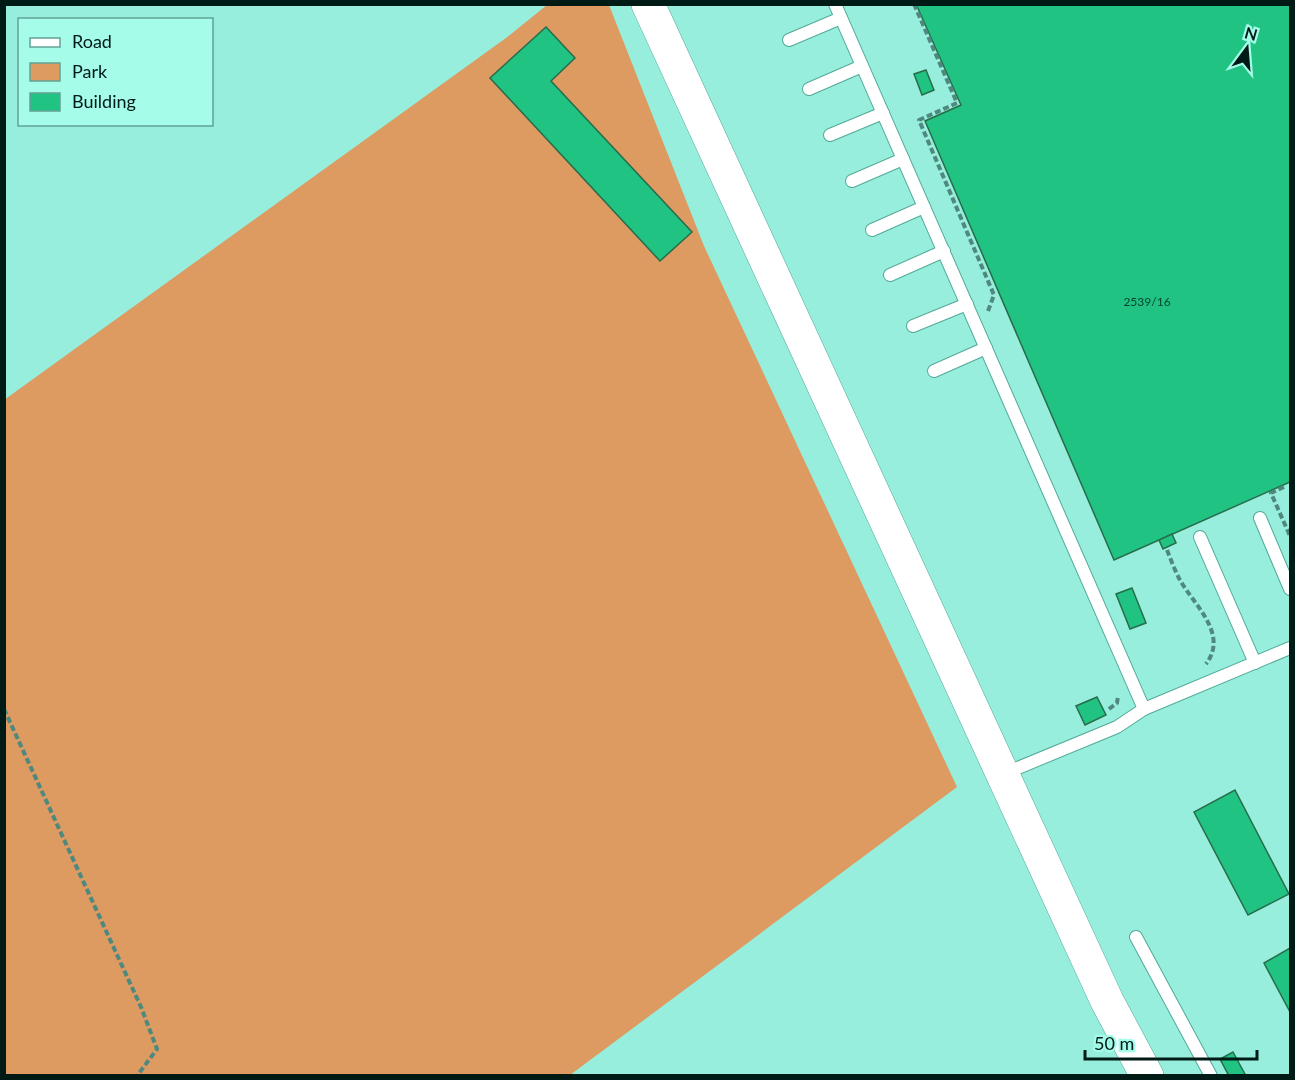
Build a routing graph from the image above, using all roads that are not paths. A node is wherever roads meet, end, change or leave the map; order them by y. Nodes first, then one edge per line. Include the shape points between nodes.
1 (648, 4) edge
2 (835, 4) edge
3 (841, 18) junction
4 (789, 40) dead end
5 (862, 66) junction
6 (809, 89) dead end
7 (883, 113) junction
8 (830, 135) dead end
9 (903, 159) junction
10 (852, 181) dead end
11 (924, 207) junction
12 (872, 230) dead end
13 (944, 251) junction
14 (890, 275) dead end
15 (967, 304) junction
16 (913, 327) dead end
17 (986, 348) junction
18 (933, 371) dead end
19 (1260, 518) dead end
20 (1200, 537) dead end
21 (1290, 589) edge
22 (1290, 648) edge
23 (1256, 663) junction
24 (1144, 709) junction
25 (1002, 774) junction
26 (1136, 938) dead end
27 (1147, 1076) edge
28 (1211, 1076) edge

1 - 25 main road
2 - 3 lane
3 - 4 lane
3 - 5 lane
5 - 6 lane
5 - 7 lane
7 - 8 lane
7 - 9 lane
9 - 10 lane
9 - 11 lane
11 - 12 lane
11 - 13 lane
13 - 14 lane
13 - 15 lane
15 - 16 lane
15 - 17 lane
17 - 18 lane
17 - 24 lane
19 - 21 lane
20 - 23 lane
22 - 23 lane
23 - 24 lane
24 - 25 lane via 1117,727
25 - 27 main road via 1107,1001
26 - 28 lane

